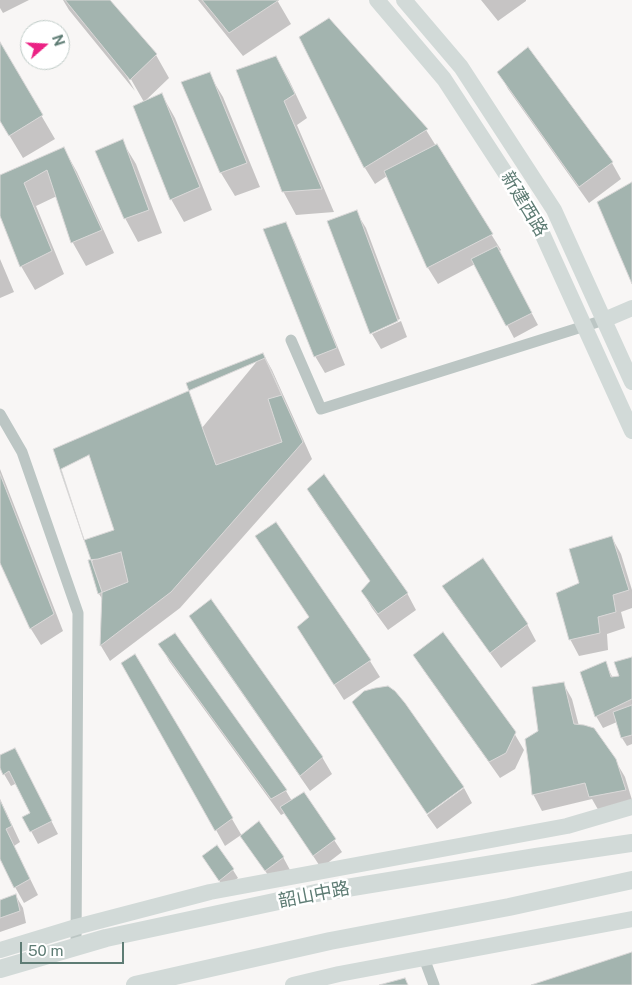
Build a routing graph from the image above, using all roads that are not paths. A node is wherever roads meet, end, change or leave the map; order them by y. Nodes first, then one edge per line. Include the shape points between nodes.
1 (378, 0) edge
2 (404, 0) edge
3 (632, 308) edge
4 (604, 320) junction
5 (584, 326) junction
6 (291, 340) dead end
7 (632, 382) edge
8 (0, 414) edge
9 (632, 432) edge
10 (632, 807) edge
11 (632, 843) edge
12 (632, 880) edge
13 (632, 919) edge
14 (76, 927) junction
15 (76, 947) junction
16 (0, 951) edge
17 (40, 957) junction
18 (424, 958) junction
19 (0, 969) edge
20 (134, 985) edge
21 (293, 985) edge
22 (434, 985) edge

1 - 5 street, 新建西路 via 444,80 536,220
2 - 4 street, 新建西路 via 460,67 554,210
3 - 4 street
4 - 5 street
4 - 7 street, 新建西路
5 - 6 street via 320,409
5 - 9 street, 新建西路
8 - 14 street via 22,452 78,613
10 - 14 street via 567,826 210,892
11 - 15 main road, 韶山中路 via 316,893
12 - 20 main road via 330,941
13 - 18 street
14 - 15 street
14 - 16 street
15 - 17 main road, 韶山中路
16 - 17 street
17 - 19 main road, 韶山中路
18 - 21 street
18 - 22 street

